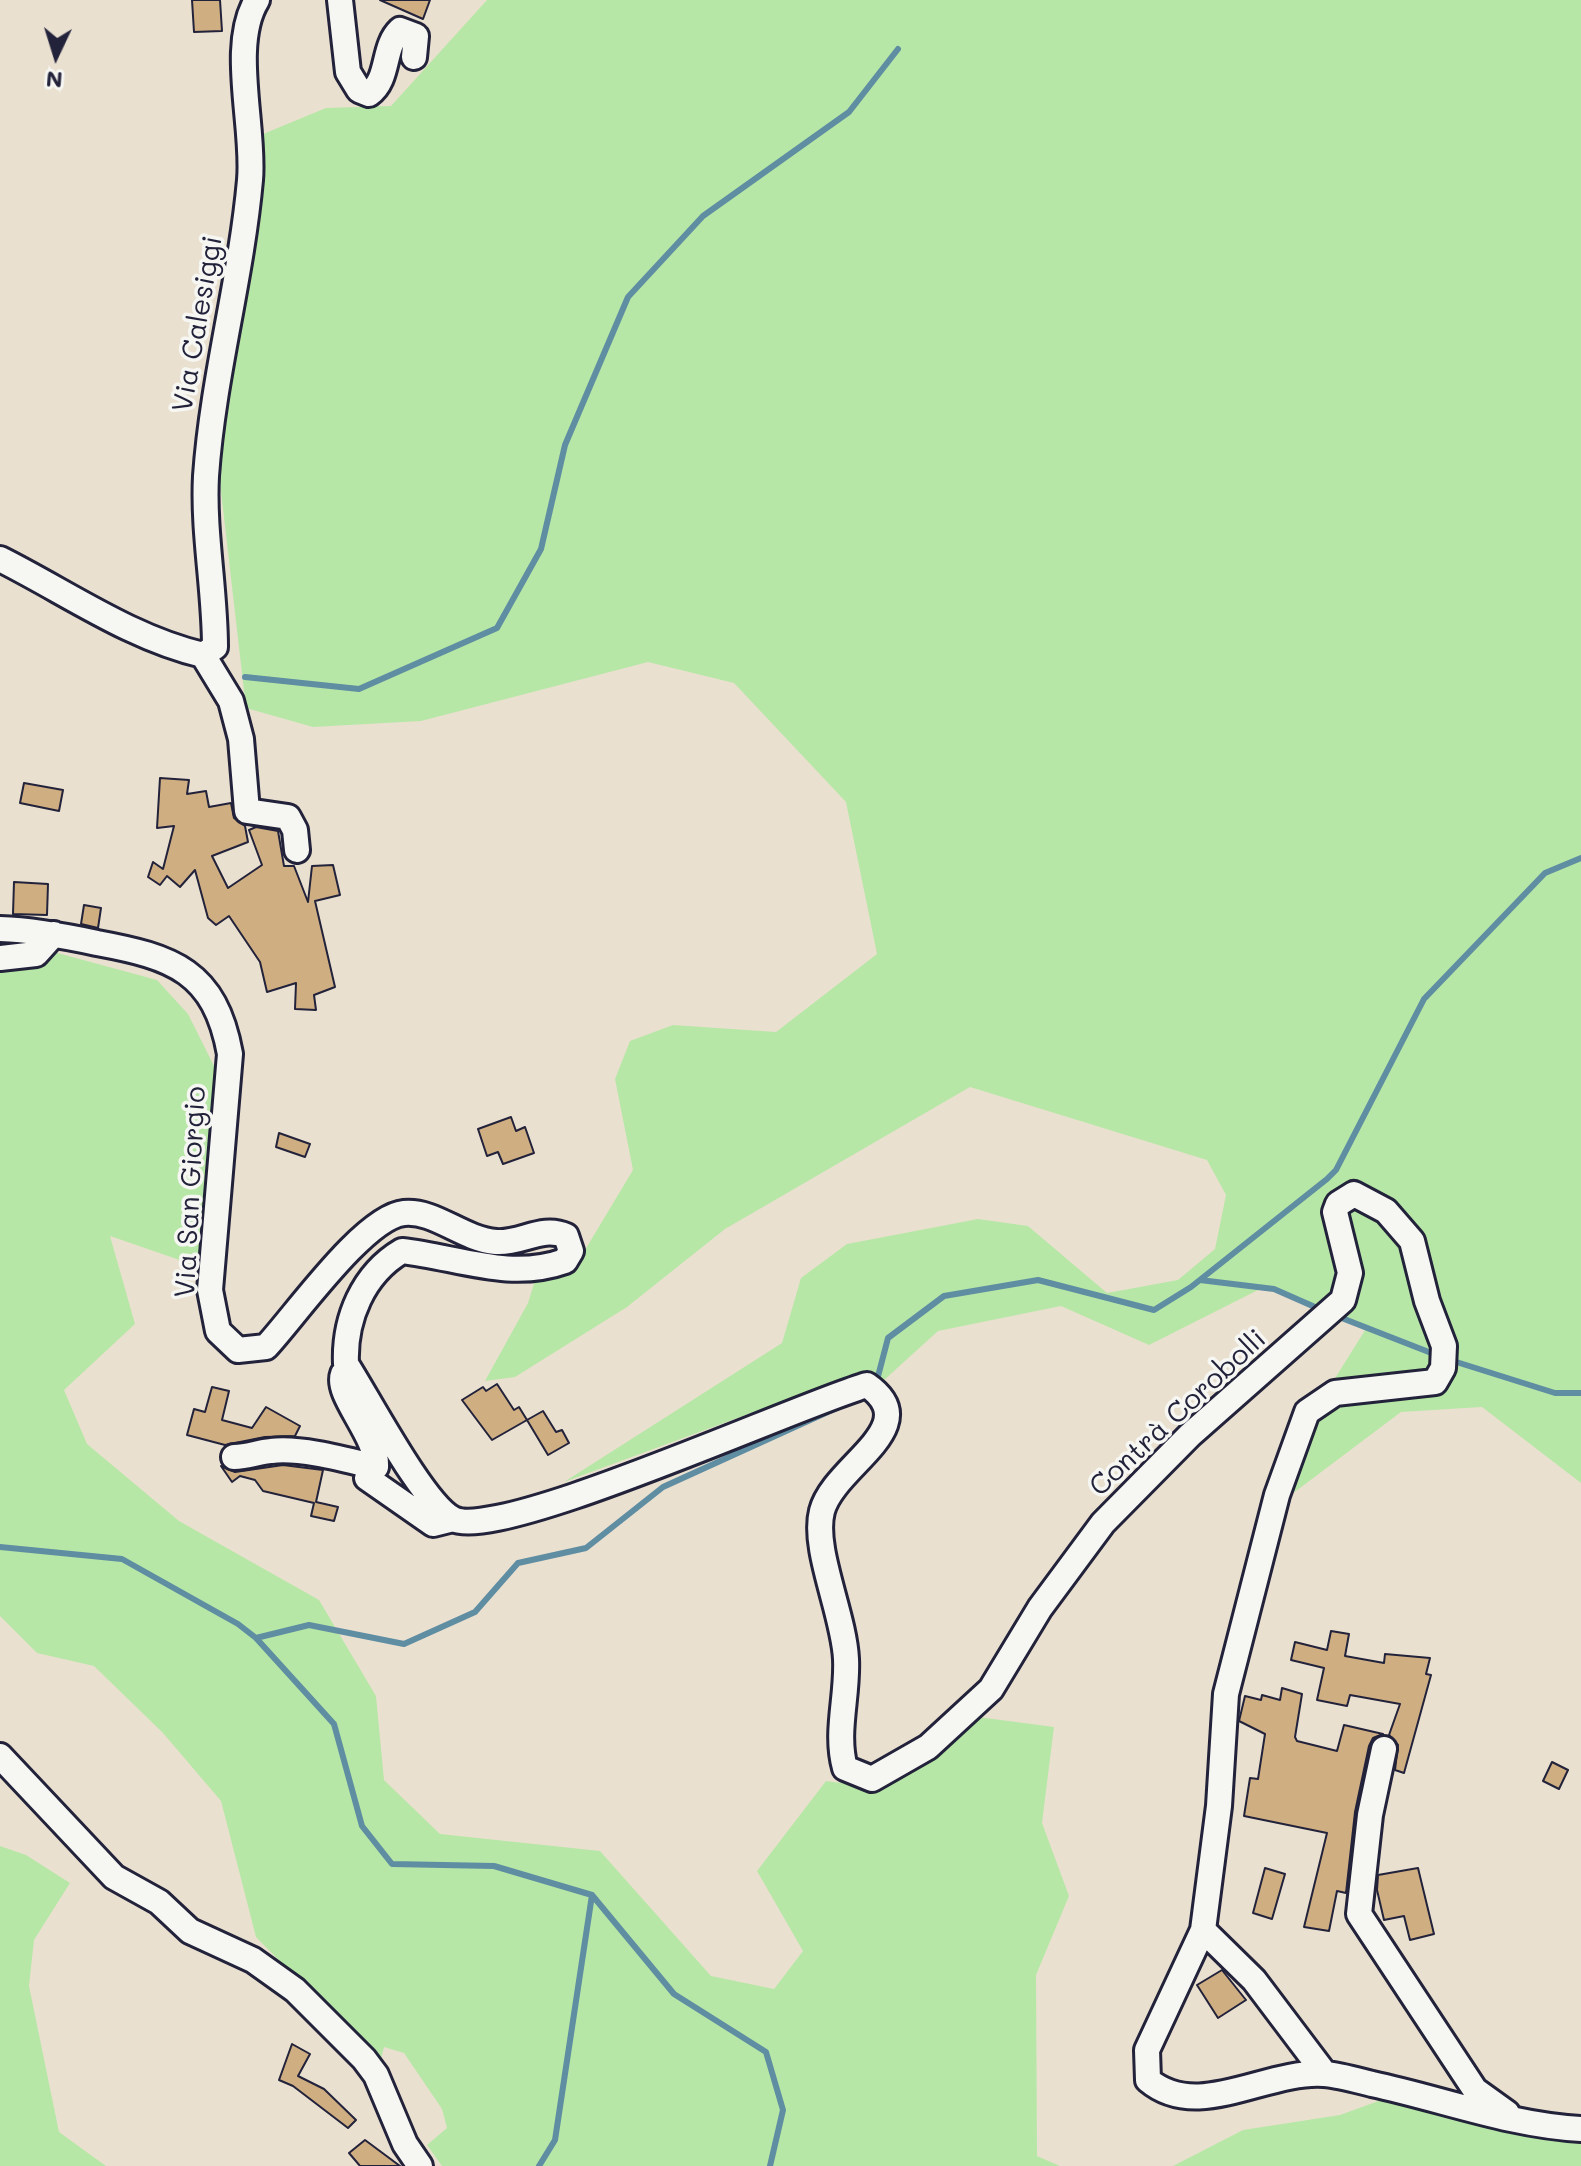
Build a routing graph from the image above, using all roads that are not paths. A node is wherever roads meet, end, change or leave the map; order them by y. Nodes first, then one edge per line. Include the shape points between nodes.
1 (340, 0) edge
2 (249, 5) edge
3 (414, 57) dead end
4 (0, 559) edge
5 (203, 655) junction
6 (297, 850) dead end
7 (0, 929) edge
8 (54, 934) junction
9 (0, 958) edge
10 (346, 1364) junction
11 (234, 1457) dead end
12 (367, 1478) dead end
13 (453, 1519) junction
14 (1384, 1749) dead end
15 (0, 1756) edge
16 (1203, 1930) junction
17 (1325, 2074) junction
18 (1522, 2124) junction
19 (1581, 2129) edge
20 (420, 2166) edge

1 - 3 street via 348,72 359,90 369,94 379,84 400,30 416,36
2 - 5 street, Via Calesiggi via 245,77 250,178 211,420 206,480 215,647
4 - 5 street via 85,607
5 - 6 street via 231,701 241,739 247,811 288,817
7 - 8 street, Via San Giorgio
8 - 9 street via 36,954
8 - 10 street, Via San Giorgio via 156,954 193,976 225,1027 230,1054 210,1290 218,1331 238,1350 266,1347 352,1247 385,1219 405,1213 435,1218 468,1238 499,1243 553,1230 566,1236 571,1251 565,1261 545,1268 492,1268 402,1251 384,1262 352,1311
10 - 11 street via 343,1388 375,1447 376,1467 272,1450
10 - 13 street via 431,1500
12 - 13 street, Contrà Corobolli via 433,1524
13 - 16 street, Contrà Corobolli via 476,1523 526,1513 875,1391 889,1413 881,1435 841,1477 822,1509 819,1538 840,1613 846,1661 839,1747 845,1768 872,1779 928,1747 991,1689 1040,1608 1103,1523 1190,1435 1343,1300 1350,1273 1335,1212 1338,1204 1354,1194 1386,1211 1412,1241 1443,1357 1435,1382 1335,1393 1307,1412 1277,1495 1226,1694
14 - 18 street via 1359,1914 1475,2090
15 - 20 street via 114,1877 159,1902 190,1931 253,1960 295,1990 376,2075
16 - 17 street via 1254,1980
16 - 17 street, Contrà Corobolli via 1147,2050 1148,2080 1165,2094 1192,2097 1220,2095 1290,2075
17 - 18 street, Contrà Corobolli
18 - 19 street, Contrà Corobolli

